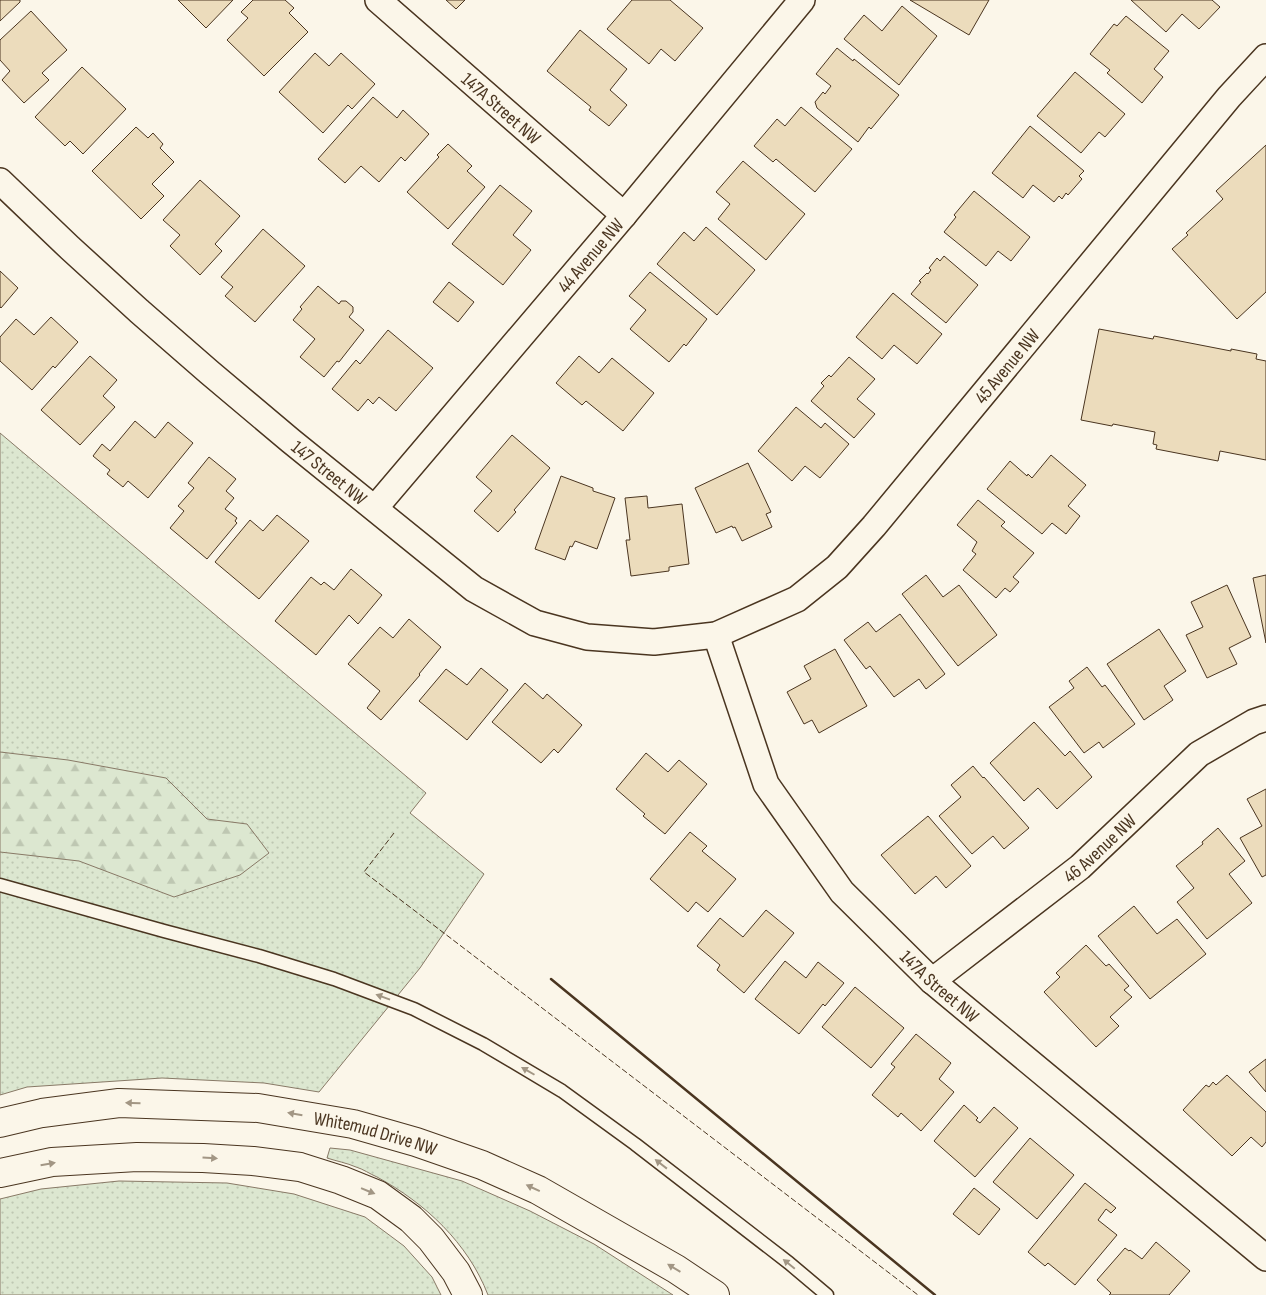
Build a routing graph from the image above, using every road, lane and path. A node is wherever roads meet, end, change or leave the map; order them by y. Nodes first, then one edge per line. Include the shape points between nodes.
1 (378, 0) edge
2 (802, 0) edge
3 (1266, 57) edge
4 (0, 181) edge
5 (624, 215) junction
6 (375, 508) junction
7 (716, 635) junction
8 (1266, 718) edge
9 (0, 885) edge
10 (932, 981) junction
11 (0, 1122) edge
12 (0, 1173) edge
13 (1261, 1245) edge
14 (468, 1295) edge
15 (715, 1295) edge
16 (827, 1295) edge

1 - 5 street, 147A Street NW
2 - 5 street, 44 Avenue NW
3 - 7 street, 45 Avenue NW via 1229,97 874,526 836,567 797,599
4 - 6 street, 147 Street NW via 208,372
5 - 6 street, 44 Avenue NW
6 - 7 street, 147 Street NW via 474,590 535,623 587,637 654,642
7 - 10 street, 147A Street NW via 766,784 842,892
8 - 10 street, 46 Avenue NW via 1199,754 1080,868
16 -> 9 lane via 562,1091 483,1044 414,1009 334,979 259,956
10 - 13 street, 147A Street NW
15 -> 11 highway, Whitemud Drive NW via 538,1190 482,1164 353,1124 258,1108 119,1103
12 -> 14 highway via 52,1162 136,1157 202,1158 300,1168 378,1195 411,1218 456,1272

